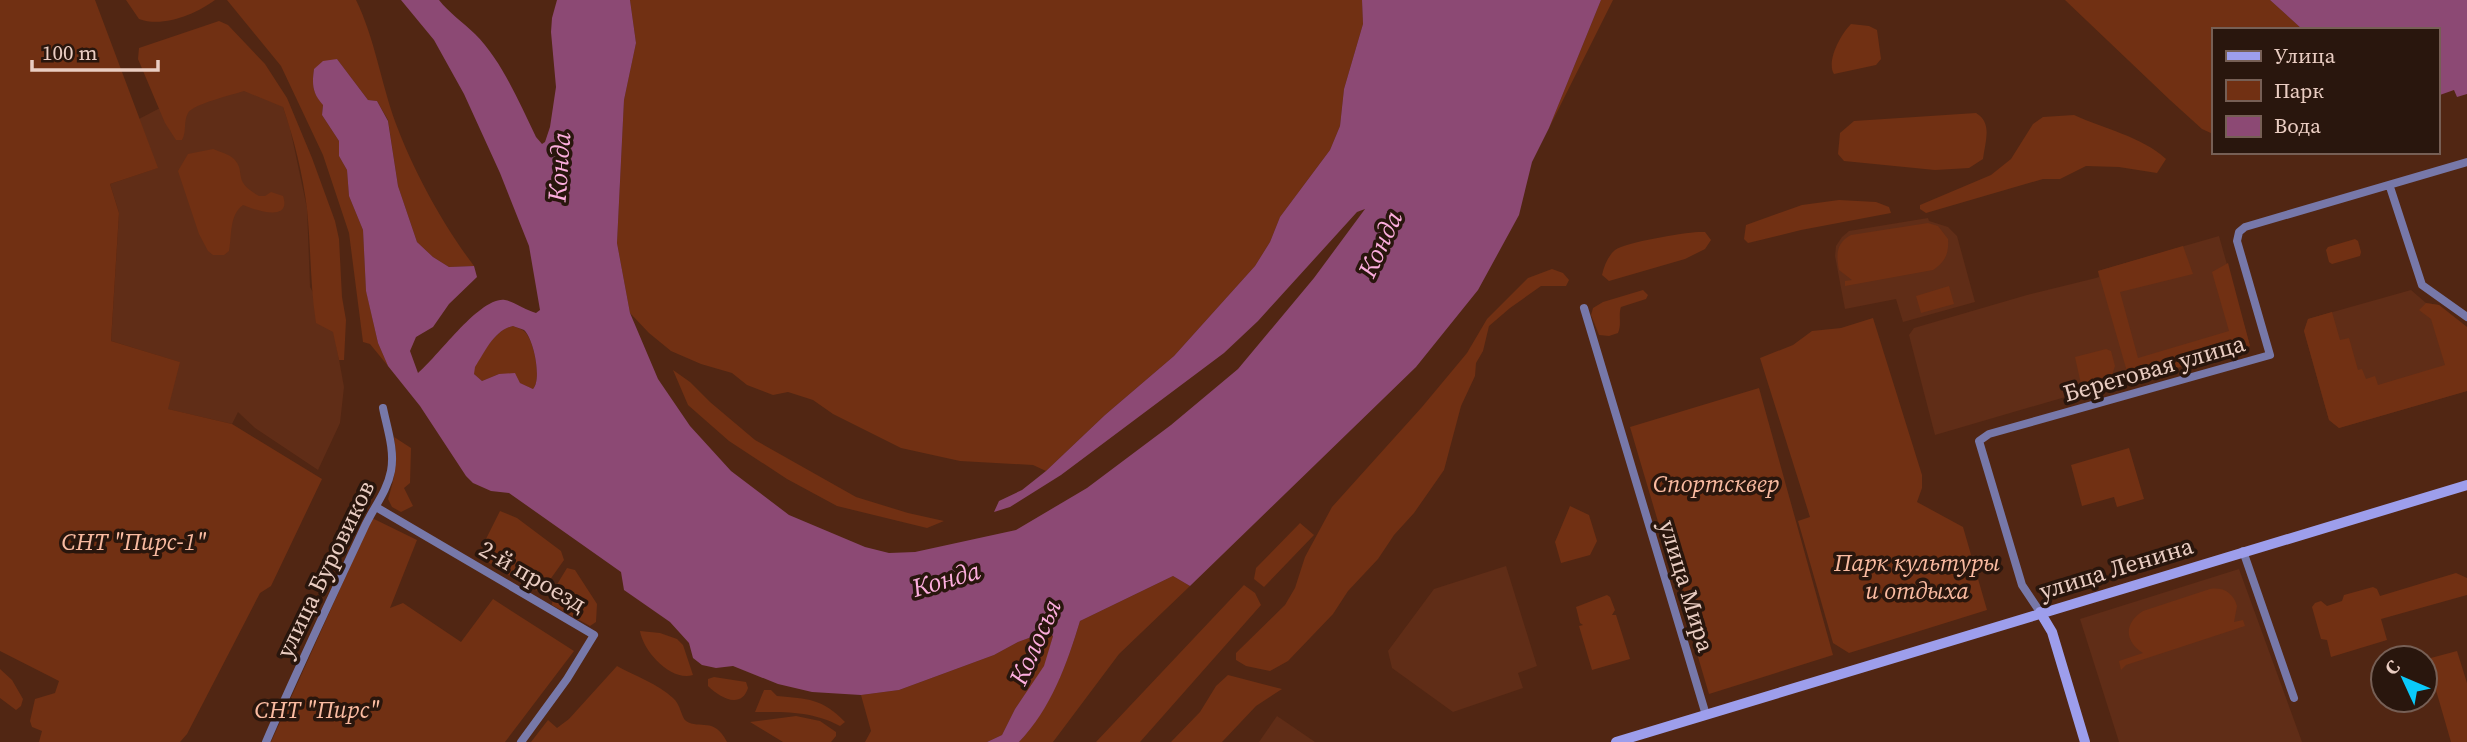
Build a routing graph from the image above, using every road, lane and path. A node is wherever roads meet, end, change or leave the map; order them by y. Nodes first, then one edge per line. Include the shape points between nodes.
1 (2467, 162) edge
2 (2390, 187) junction
3 (1584, 308) dead end
4 (2467, 317) edge
5 (383, 408) dead end
6 (2467, 485) edge
7 (376, 507) junction
8 (2243, 551) junction
9 (2040, 612) junction
10 (2294, 698) dead end
11 (1706, 715) junction
12 (266, 742) edge
13 (521, 742) edge
14 (1616, 742) edge
15 (2085, 742) edge

1 - 2 street, Береговая улица
2 - 4 street via 2422,285
2 - 9 street, Береговая улица via 2239,232 2237,241 2270,355 1979,441 2022,585
3 - 11 street, улица Мира
5 - 7 street, улица Буровиков via 393,459 388,484
6 - 8 main road, улица Ленина
7 - 12 street, улица Буровиков
7 - 13 street, 2-й проезд via 594,635
8 - 9 main road, улица Ленина
8 - 10 street
9 - 11 main road, улица Ленина
9 - 15 main road via 2052,632
11 - 14 main road, улица Ленина

